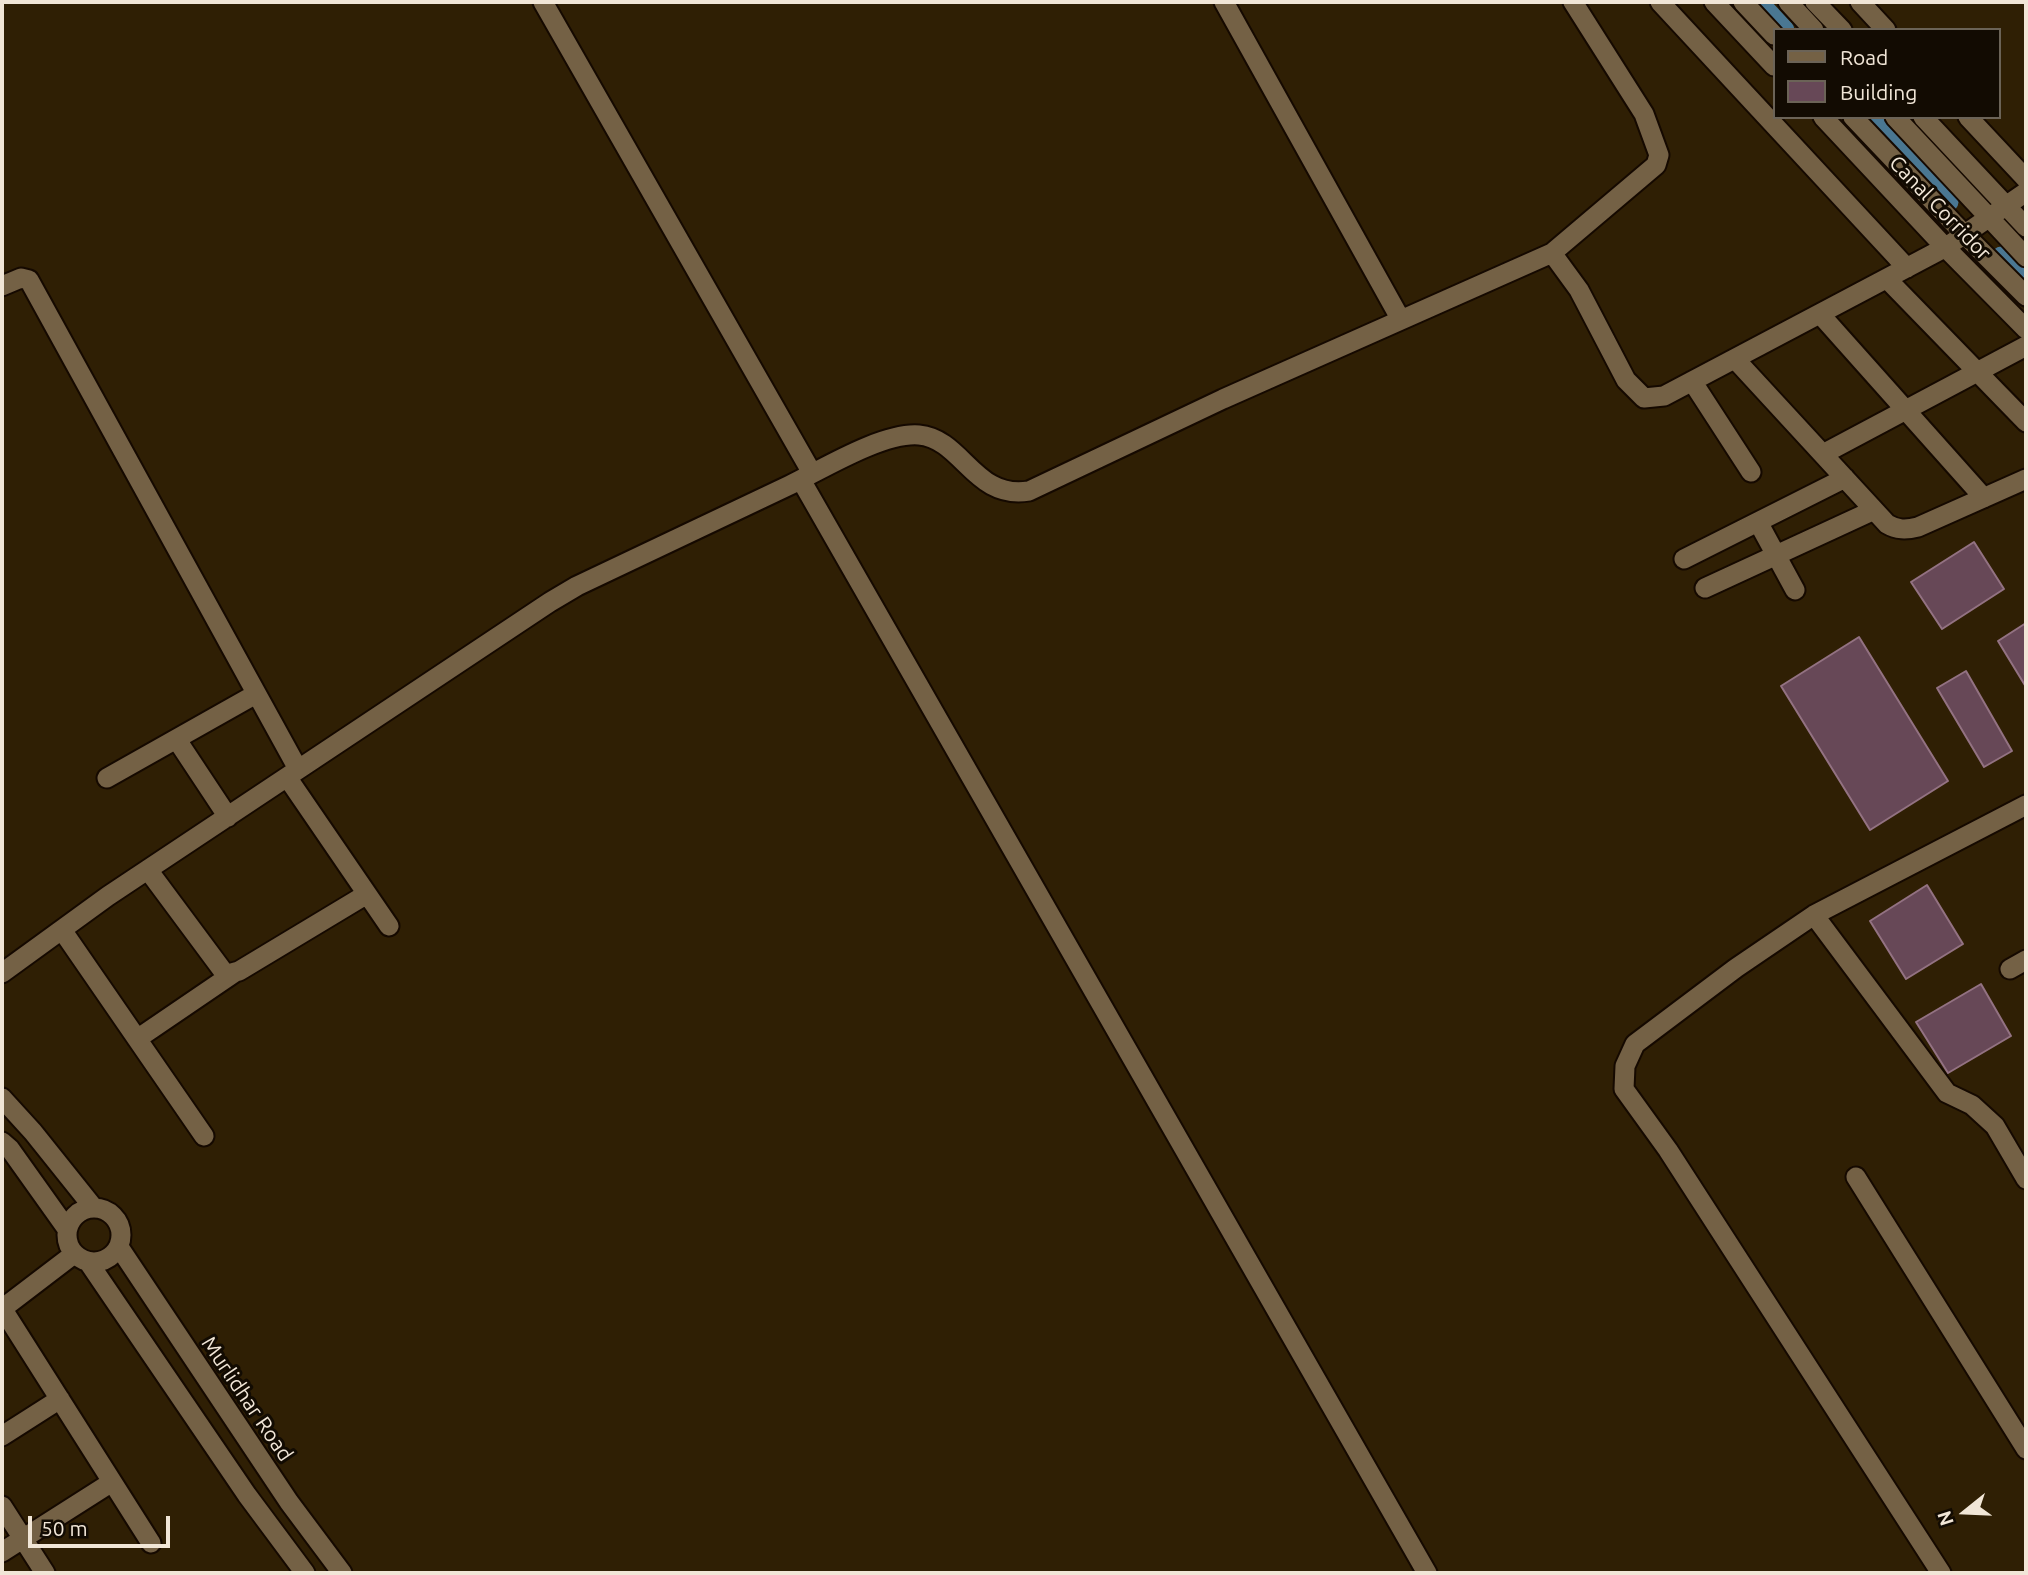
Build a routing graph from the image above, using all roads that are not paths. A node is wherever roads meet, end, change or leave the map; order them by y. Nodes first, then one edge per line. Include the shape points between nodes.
1 (543, 2) edge
2 (1224, 2) edge
3 (1573, 2) edge
4 (1660, 2) edge
5 (1714, 2) edge
6 (1743, 2) edge
7 (1788, 2) edge
8 (1815, 2) edge
9 (1860, 2) edge
10 (1812, 28) edge
11 (1840, 28) edge
12 (1884, 28) edge
13 (1772, 33) edge
14 (1772, 64) edge
15 (1825, 119) edge
16 (1855, 119) edge
17 (1897, 119) edge
18 (1925, 119) edge
19 (1970, 119) edge
20 (2026, 179) edge
21 (2026, 192) edge
22 (2007, 207) junction
23 (1989, 219) junction
24 (2026, 227) edge
25 (1964, 234) junction
26 (1945, 247) junction
27 (1552, 253) junction
28 (2026, 257) edge
29 (1907, 268) junction
30 (1886, 279) junction
31 (2, 286) edge
32 (2026, 296) edge
33 (1820, 314) junction
34 (1401, 320) junction
35 (2026, 329) edge
36 (2026, 346) edge
37 (1735, 359) junction
38 (1977, 372) junction
39 (1692, 381) junction
40 (1907, 409) junction
41 (2026, 422) edge
42 (1823, 454) junction
43 (1751, 472) dead end
44 (807, 476) junction
45 (1845, 478) junction
46 (2026, 479) edge
47 (1984, 498) junction
48 (1874, 510) junction
49 (1758, 522) junction
50 (1776, 555) junction
51 (1684, 559) dead end
52 (1705, 588) dead end
53 (1795, 590) dead end
54 (256, 694) junction
55 (177, 740) junction
56 (293, 773) junction
57 (107, 778) dead end
58 (2026, 805) edge
59 (228, 817) junction
60 (148, 870) junction
61 (367, 894) junction
62 (1814, 915) junction
63 (389, 926) dead end
64 (62, 930) junction
65 (2, 973) edge
66 (234, 973) junction
67 (137, 1039) junction
68 (2, 1098) edge
69 (204, 1136) dead end
70 (4, 1149) edge
71 (1856, 1177) dead end
72 (2026, 1179) edge
73 (93, 1208) junction
74 (67, 1229) junction
75 (119, 1247) junction
76 (81, 1259) junction
77 (2, 1308) edge
78 (60, 1399) junction
79 (2, 1436) edge
80 (2026, 1449) edge
81 (112, 1482) junction
82 (2, 1506) edge
83 (23, 1538) junction
84 (151, 1543) dead end
85 (2, 1552) edge
86 (45, 1573) edge
87 (305, 1573) edge
88 (342, 1573) edge
89 (1427, 1573) edge
90 (1941, 1573) edge

1 - 44 street
2 - 34 street
3 - 27 street via 1644,114 1659,155 1656,165
4 - 29 street
5 - 14 street
6 - 13 street
7 - 10 street
8 - 11 street
9 - 12 street
15 - 26 street, Canal Corridor
16 - 25 street
17 - 23 street
18 - 22 street
19 - 20 street
21 - 22 street
22 - 23 street
22 - 24 street
23 - 25 street
23 - 28 street
25 - 26 street
25 - 32 street
26 - 29 street
26 - 35 street, Canal Corridor
27 - 34 street
27 - 39 street via 1579,290 1626,380 1644,398 1664,396
29 - 30 street
30 - 33 street
30 - 38 street
31 - 54 street via 20,278 29,280
33 - 37 street
33 - 40 street
34 - 44 street via 1029,491 1005,491 990,485 943,445 920,435 886,440
36 - 38 street
37 - 39 street
37 - 42 street
38 - 40 street
38 - 41 street
39 - 43 street
40 - 42 street
40 - 47 street
42 - 45 street
44 - 56 street via 556,598
44 - 89 street
45 - 48 street
45 - 49 street
46 - 47 street
47 - 48 street via 1908,530 1895,528
48 - 50 street
49 - 50 street
49 - 51 street
50 - 52 street
50 - 53 street
54 - 55 street
54 - 56 street
55 - 57 street
55 - 59 street
56 - 59 street
56 - 61 street
58 - 62 street
59 - 60 street
60 - 64 street
60 - 66 street via 223,971
61 - 63 street
61 - 66 street
62 - 72 street via 1947,1093 1972,1105 1995,1126
62 - 90 street via 1635,1044 1625,1066 1624,1090 1668,1150
64 - 65 street
64 - 67 street
66 - 67 street
67 - 69 street
68 - 73 street
70 - 74 street
71 - 80 street
73 - 74 street via 76,1214
73 - 75 street via 117,1220
74 - 76 street via 66,1238
75 - 76 street via 106,1260
75 - 88 street, Murlidhar Road via 289,1502
76 - 77 street
76 - 87 street
77 - 78 street
78 - 79 street
78 - 81 street
81 - 83 street
81 - 84 street
82 - 83 street
83 - 85 street
83 - 86 street

